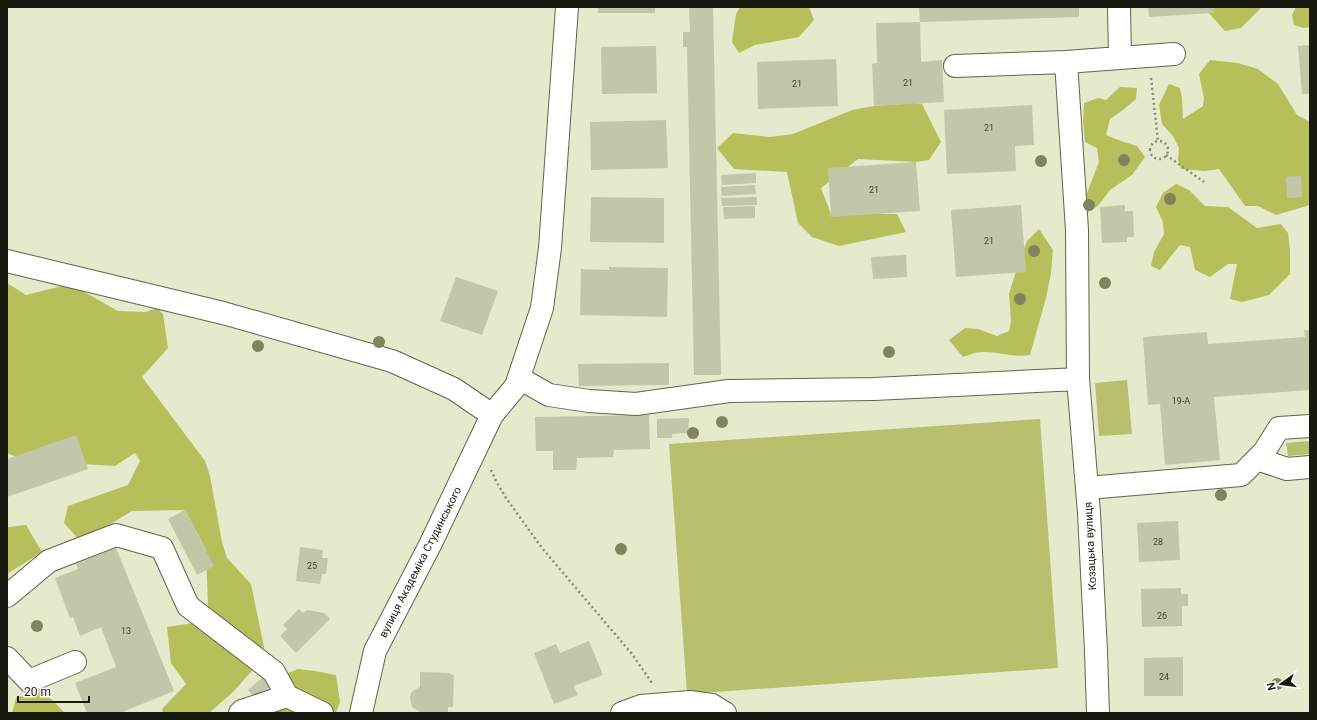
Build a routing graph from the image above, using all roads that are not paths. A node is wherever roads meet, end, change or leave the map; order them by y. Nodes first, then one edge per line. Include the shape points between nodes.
1 (567, 7) edge
2 (1119, 7) edge
3 (1174, 54) dead end
4 (1120, 58) junction
5 (1066, 62) junction
6 (955, 66) dead end
7 (7, 261) edge
8 (519, 378) junction
9 (1078, 379) junction
10 (492, 415) junction
11 (1310, 426) edge
12 (1256, 459) junction
13 (1310, 467) edge
14 (1087, 488) junction
15 (7, 596) edge
16 (7, 658) edge
17 (75, 662) dead end
18 (287, 696) junction
19 (240, 713) edge
20 (322, 713) edge
21 (360, 713) edge
22 (622, 713) edge
23 (725, 713) edge
24 (1098, 713) edge

1 - 8 street, вулиця Академіка Студинського via 550,248 542,308
2 - 4 street
3 - 4 street
4 - 5 street
5 - 6 street
5 - 9 street, Козацька вулиця via 1077,230
7 - 10 street via 223,313 392,360 454,389
8 - 9 street via 549,395 636,404 729,391 874,389
8 - 10 street, вулиця Академіка Студинського via 516,386
9 - 14 street, Козацька вулиця
10 - 21 street, вулиця Академіка Студинського via 430,545 375,651
11 - 12 street via 1279,428 1264,452
12 - 13 street via 1287,468
12 - 14 street via 1241,474
14 - 24 street, Козацька вулиця
15 - 18 street via 49,561 116,535 162,548 188,606 274,672
16 - 17 street via 29,681
18 - 19 street
18 - 20 street
22 - 23 street via 641,706 690,702 712,705

